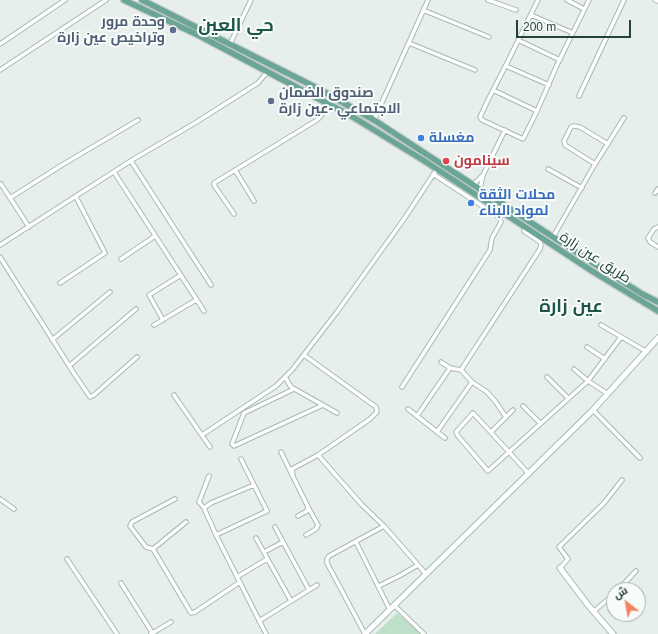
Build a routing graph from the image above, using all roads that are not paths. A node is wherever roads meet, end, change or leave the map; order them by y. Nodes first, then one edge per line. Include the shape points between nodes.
1 (65, 0) edge
2 (106, 0) edge
3 (124, 0) edge
4 (142, 0) edge
5 (251, 0) edge
6 (428, 0) edge
7 (488, 0) edge
8 (538, 0) edge
9 (567, 0) edge
10 (589, 0) edge
11 (624, 0) edge
12 (655, 0) edge
13 (658, 1) edge
14 (584, 9) junction
15 (423, 10) junction
16 (516, 10) dead end
17 (531, 15) junction
18 (573, 33) junction
19 (489, 37) dead end
20 (518, 40) junction
21 (409, 43) junction
22 (0, 44) edge
23 (230, 44) junction
24 (560, 60) junction
25 (506, 66) junction
26 (0, 70) edge
27 (475, 70) dead end
28 (268, 72) junction
29 (549, 85) junction
30 (493, 90) junction
31 (579, 96) dead end
32 (327, 102) junction
33 (537, 111) junction
34 (624, 118) dead end
35 (138, 120) dead end
36 (374, 120) junction
37 (506, 130) junction
38 (608, 144) junction
39 (131, 161) junction
40 (595, 164) junction
41 (437, 169) junction
42 (548, 169) dead end
43 (235, 170) junction
44 (114, 172) junction
45 (433, 174) junction
46 (483, 175) junction
47 (1, 184) dead end
48 (473, 185) junction
49 (582, 188) junction
50 (480, 189) junction
51 (658, 189) edge
52 (655, 193) dead end
53 (76, 197) junction
54 (10, 198) junction
55 (254, 201) dead end
56 (234, 214) dead end
57 (29, 227) junction
58 (658, 227) edge
59 (524, 231) dead end
60 (155, 236) junction
61 (553, 238) junction
62 (0, 246) edge
63 (658, 247) edge
64 (0, 258) edge
65 (121, 259) dead end
66 (181, 275) junction
67 (60, 282) dead end
68 (211, 285) dead end
69 (110, 292) dead end
70 (196, 300) junction
71 (658, 302) edge
72 (136, 309) dead end
73 (204, 311) dead end
74 (658, 311) edge
75 (163, 320) junction
76 (154, 325) dead end
77 (601, 325) dead end
78 (621, 337) junction
79 (658, 338) edge
80 (52, 340) junction
81 (587, 347) dead end
82 (647, 352) junction
83 (304, 355) junction
84 (137, 357) dead end
85 (605, 359) junction
86 (441, 362) dead end
87 (69, 366) junction
88 (450, 368) junction
89 (574, 369) dead end
90 (461, 370) junction
91 (285, 377) junction
92 (547, 377) dead end
93 (588, 381) junction
94 (472, 382) junction
95 (402, 387) dead end
96 (294, 389) junction
97 (608, 394) junction
98 (174, 395) dead end
99 (568, 398) junction
100 (323, 406) junction
101 (523, 406) dead end
102 (408, 409) dead end
103 (513, 410) dead end
104 (593, 410) junction
105 (336, 413) dead end
106 (417, 416) junction
107 (506, 417) junction
108 (540, 423) junction
109 (437, 432) junction
110 (491, 432) junction
111 (202, 434) junction
112 (445, 438) dead end
113 (210, 447) dead end
114 (281, 452) dead end
115 (508, 452) junction
116 (318, 455) junction
117 (640, 458) dead end
118 (241, 459) dead end
119 (292, 474) junction
120 (529, 474) junction
121 (209, 476) dead end
122 (622, 480) dead end
123 (254, 485) junction
124 (0, 499) edge
125 (175, 499) dead end
126 (308, 507) junction
127 (204, 508) junction
128 (14, 509) dead end
129 (298, 516) dead end
130 (186, 522) dead end
131 (384, 526) junction
132 (275, 527) dead end
133 (306, 534) dead end
134 (216, 535) junction
135 (256, 538) dead end
136 (283, 542) junction
137 (356, 542) junction
138 (153, 549) junction
139 (264, 552) junction
140 (67, 559) dead end
141 (268, 559) junction
142 (418, 565) junction
143 (560, 568) joint
144 (636, 571) dead end
145 (426, 574) junction
146 (237, 577) junction
147 (240, 582) junction
148 (626, 582) edge
149 (121, 583) dead end
150 (317, 585) dead end
151 (379, 586) junction
152 (309, 590) junction
153 (291, 601) junction
154 (606, 601) edge
155 (392, 608) junction
156 (593, 612) junction
157 (259, 621) junction
158 (171, 622) dead end
159 (117, 634) edge
160 (152, 634) edge
161 (266, 634) edge
162 (365, 634) edge
163 (424, 634) edge
164 (612, 634) edge

1 - 22 street
2 - 26 street
3 - 28 main road, طريق عين زارة via 165,18
4 - 23 main road, طريق عين زارة
5 - 23 street
6 - 15 street
7 - 16 street
8 - 17 street
9 - 14 street
10 - 14 street
11 - 31 street
12 - 13 street
14 - 18 street
15 - 19 street
15 - 21 street
17 - 18 street
17 - 20 street
18 - 24 street
20 - 24 street
20 - 25 street
21 - 27 street
21 - 36 street
23 - 36 main road, طريق عين زارة
24 - 29 street
25 - 29 street
25 - 30 street
28 - 32 main road, طريق عين زارة
28 - 39 street via 258,83
29 - 33 street
30 - 33 street
30 - 37 street via 480,119
32 - 41 main road, طريق عين زارة
32 - 43 street via 317,120
33 - 37 street via 523,139
34 - 38 street
35 - 54 street
36 - 48 main road, طريق عين زارة
37 - 46 street
38 - 40 street
38 - 40 street via 580,127 571,127 564,141 565,145
39 - 44 street
39 - 68 street
40 - 49 street
41 - 45 street
41 - 74 main road, طريق عين زارة
42 - 49 street
43 - 55 street
43 - 56 street via 214,185
44 - 53 street
44 - 60 street
45 - 83 street via 404,219
45 - 95 street via 499,217 501,222 492,238 490,250
46 - 48 street
46 - 50 street
47 - 54 street
48 - 50 main road, طريق عين زارة
49 - 61 street
50 - 61 main road, طريق عين زارة
51 - 52 street
53 - 57 street
53 - 67 street via 104,253
54 - 57 street
57 - 62 street
58 - 63 street via 648,238
59 - 90 street via 540,242 540,249
60 - 65 street
60 - 66 street
61 - 71 main road, طريق عين زارة
64 - 80 street
66 - 70 street
66 - 75 street via 149,295
69 - 80 street
70 - 73 street
70 - 75 street
72 - 87 street
75 - 76 street
77 - 78 street
78 - 82 street
78 - 85 street
79 - 82 main road
80 - 87 street
81 - 85 street
82 - 97 main road
83 - 91 street
83 - 116 street via 376,407 377,412
84 - 87 street via 90,397
85 - 93 street
86 - 88 street
88 - 90 street
88 - 106 street
89 - 93 street
90 - 94 street
91 - 96 street
91 - 111 street via 276,386
92 - 99 street
93 - 97 street
93 - 99 street
94 - 107 street via 490,395
94 - 109 street
96 - 100 street
96 - 100 street via 244,413 232,444 234,446
97 - 104 main road
98 - 111 street
99 - 108 street
100 - 105 street
101 - 108 street
102 - 106 street
103 - 107 street
104 - 117 street
104 - 120 main road
106 - 109 street
107 - 110 street
108 - 115 street
109 - 112 street
110 - 115 street
110 - 115 street via 473,413 456,432 488,471
111 - 113 street
114 - 119 street
115 - 120 street
116 - 119 street via 292,469
116 - 131 street
118 - 123 street
119 - 126 street
120 - 145 main road
121 - 127 street via 199,502
122 - 143 street via 604,503 558,547 568,559
123 - 127 street
123 - 134 street via 266,511
124 - 128 street
125 - 138 street via 130,524 146,547
126 - 129 street via 308,510
126 - 133 street via 318,525
127 - 134 street
130 - 138 street
131 - 137 street
131 - 142 street
132 - 136 street
134 - 146 street
135 - 139 street
136 - 139 street
136 - 152 street
137 - 151 street
137 - 162 street via 329,556 327,562
138 - 147 street via 191,613
139 - 141 street
140 - 159 street
141 - 146 street
141 - 153 street
142 - 145 street
142 - 151 street
143 - 156 main road
144 - 148 street
145 - 155 main road
146 - 147 street
147 - 157 street
149 - 160 street
150 - 152 street
151 - 155 street
152 - 153 street
153 - 157 street
154 - 156 street
155 - 162 main road
155 - 163 street
156 - 164 main road
157 - 161 street
158 - 160 street

